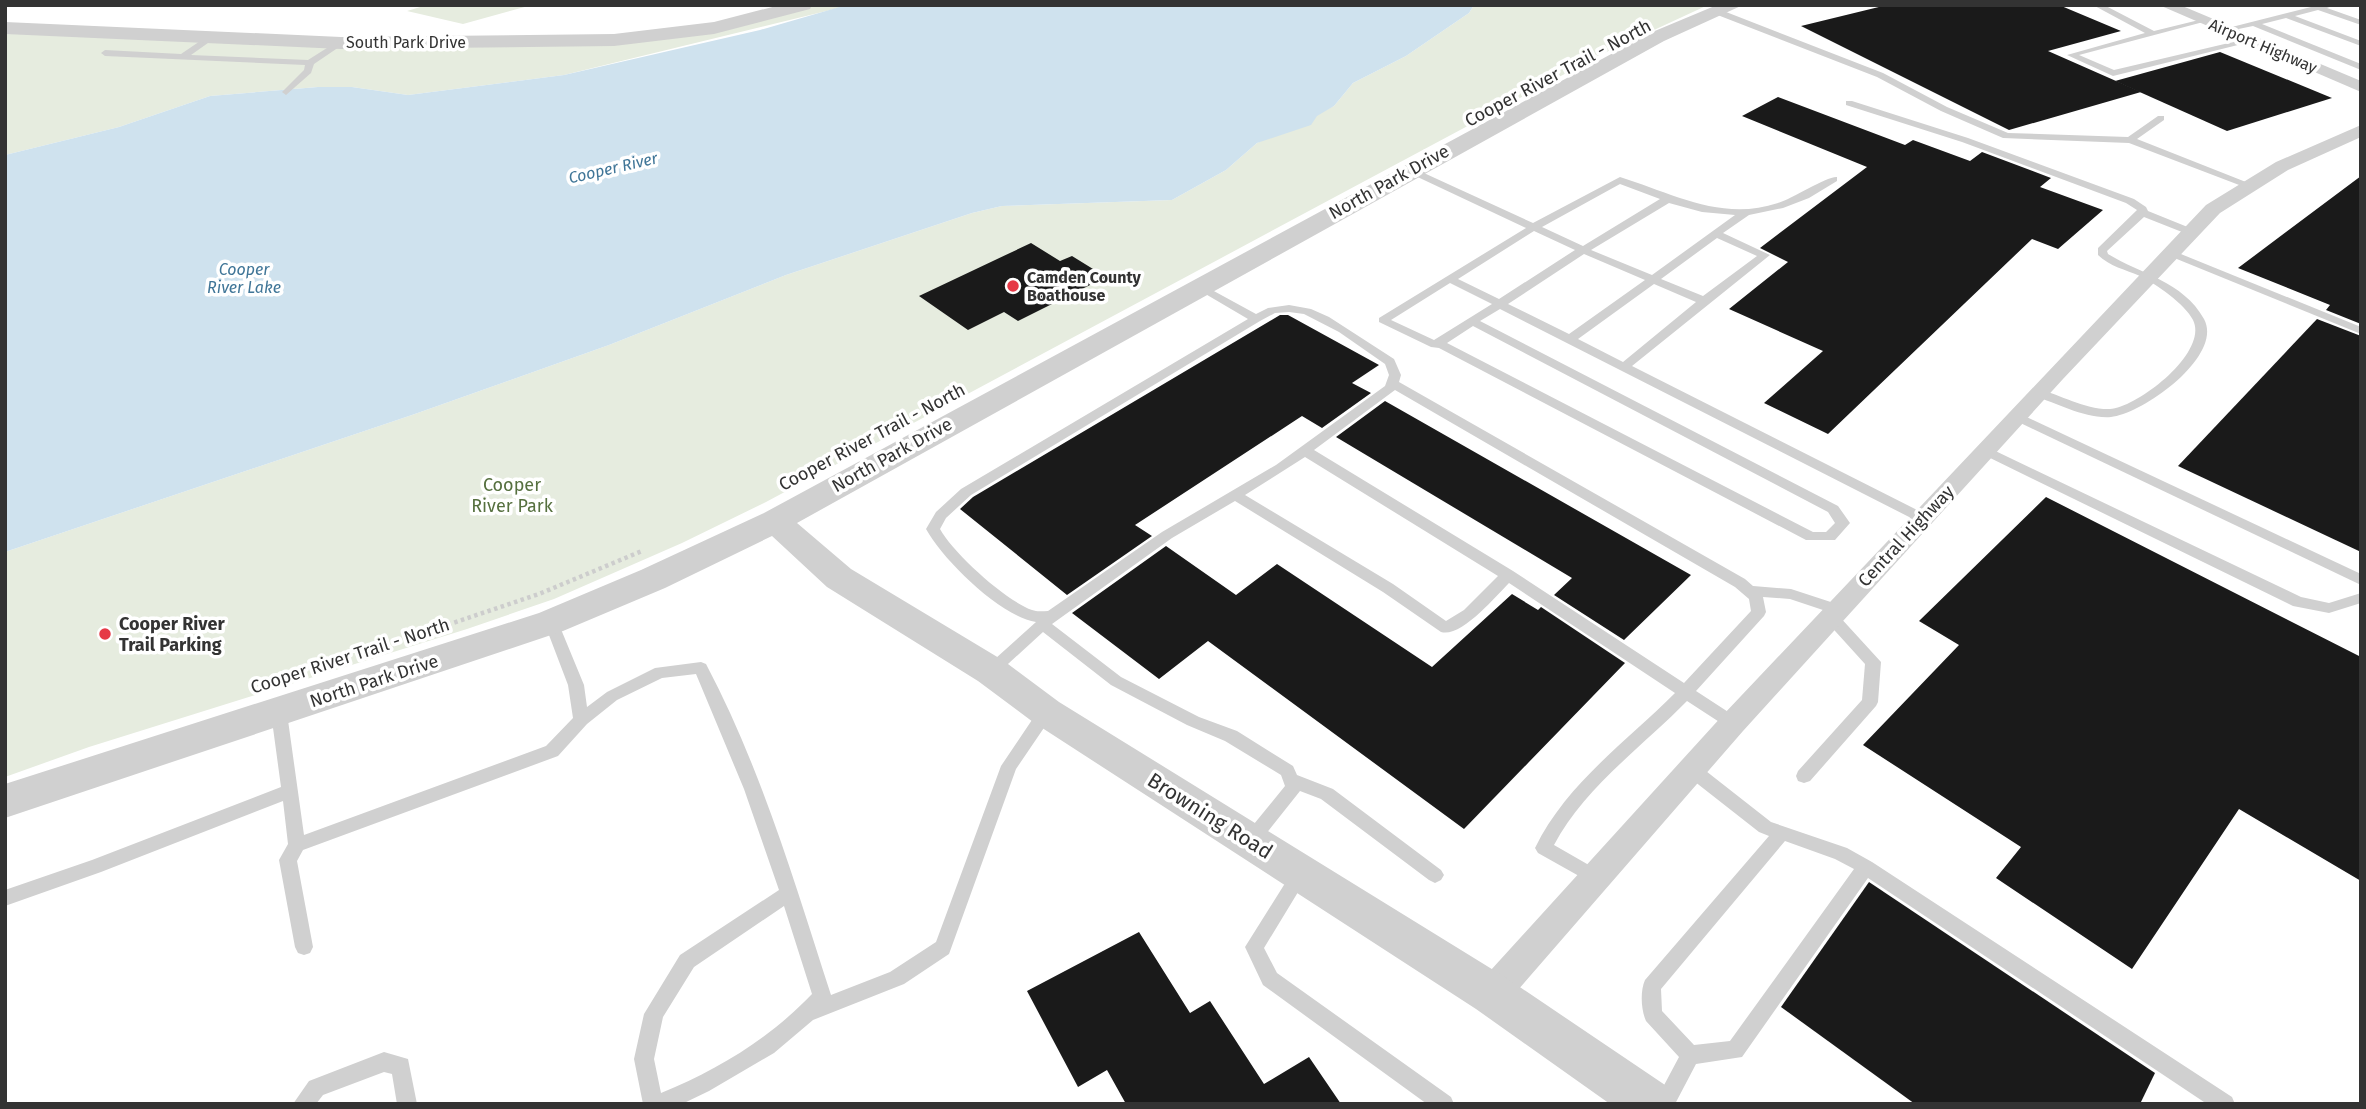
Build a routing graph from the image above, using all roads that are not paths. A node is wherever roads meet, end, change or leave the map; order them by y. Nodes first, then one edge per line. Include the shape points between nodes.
1 (803, 5) edge
2 (2096, 5) edge
3 (2166, 5) edge
4 (2330, 5) edge
5 (1726, 8) edge
6 (2320, 8) junction
7 (2287, 15) junction
8 (2203, 21) junction
9 (2253, 23) junction
10 (2361, 23) edge
11 (5, 28) edge
12 (2224, 30) junction
13 (2154, 34) junction
14 (212, 36) junction
15 (2250, 41) junction
16 (341, 43) junction
17 (2361, 44) edge
18 (105, 53) dead end
19 (182, 57) junction
20 (310, 63) junction
21 (2361, 67) edge
22 (2361, 86) edge
23 (286, 92) dead end
24 (1849, 103) dead end
25 (2161, 118) dead end
26 (2361, 130) edge
27 (2130, 140) junction
28 (1410, 170) junction
29 (1833, 178) dead end
30 (2251, 186) junction
31 (1668, 199) junction
32 (1747, 211) junction
33 (2143, 214) junction
34 (1534, 227) junction
35 (2191, 232) junction
36 (1716, 234) junction
37 (1583, 250) junction
38 (2171, 253) junction
39 (2149, 276) junction
40 (1450, 279) junction
41 (1653, 279) junction
42 (1202, 287) junction
43 (1704, 301) junction
44 (1500, 304) junction
45 (1256, 319) junction
46 (1473, 322) junction
47 (2361, 331) edge
48 (1569, 340) junction
49 (1439, 343) junction
50 (1625, 367) junction
51 (1392, 383) junction
52 (2038, 393) junction
53 (2016, 416) junction
54 (1304, 450) junction
55 (1985, 450) junction
56 (1237, 496) junction
57 (1922, 518) junction
58 (775, 521) junction
59 (1508, 575) junction
60 (2361, 580) edge
61 (1749, 591) junction
62 (2361, 598) edge
63 (1834, 614) junction
64 (1046, 620) junction
65 (551, 622) junction
66 (991, 671) junction
67 (1686, 691) junction
68 (1046, 712) junction
69 (279, 713) junction
70 (581, 720) junction
71 (1733, 723) junction
72 (1691, 769) junction
73 (1804, 776) dead end
74 (1291, 780) junction
75 (287, 792) junction
76 (5, 802) edge
77 (1782, 833) junction
78 (1250, 841) junction
79 (297, 845) junction
80 (1866, 867) junction
81 (1301, 873) junction
82 (1435, 875) dead end
83 (1595, 877) junction
84 (790, 893) junction
85 (5, 898) edge
86 (304, 947) dead end
87 (1492, 994) junction
88 (809, 1012) junction
89 (1690, 1055) junction
90 (664, 1102) edge
91 (303, 1104) edge
92 (407, 1104) edge
93 (1444, 1104) edge
94 (1650, 1104) edge
95 (1664, 1104) edge
96 (2225, 1104) edge

1 - 16 street, South Park Drive via 714,28 614,40
2 - 13 lane
3 - 8 street, Airport Highway
4 - 6 lane
5 - 27 lane via 2006,136
5 - 28 street, North Park Drive via 1657,37
6 - 7 lane
6 - 10 lane
7 - 9 lane
7 - 17 lane
8 - 12 street, Airport Highway
8 - 13 lane
9 - 12 lane
9 - 21 lane
11 - 14 street, South Park Drive
12 - 15 street, Airport Highway
13 - 15 lane via 2071,55 2113,73
14 - 16 street, South Park Drive
14 - 19 lane
15 - 22 street, Airport Highway
16 - 20 lane
18 - 19 lane
19 - 20 lane
20 - 23 lane via 308,71
24 - 33 lane via 2042,167 2130,201
25 - 27 lane
26 - 30 street, Central Highway via 2324,144
27 - 30 lane
28 - 34 lane
28 - 42 street, North Park Drive
29 - 32 lane via 1791,204
30 - 35 street, Central Highway via 2213,209
31 - 32 lane via 1692,208
31 - 34 lane via 1620,180
31 - 37 lane
32 - 36 lane
33 - 35 lane
33 - 39 lane via 2102,250 2115,264
34 - 37 lane
34 - 40 lane
35 - 38 street, Central Highway
36 - 41 lane
36 - 43 lane via 1765,255
37 - 41 lane
37 - 44 lane
38 - 39 street, Central Highway
38 - 47 lane
39 - 52 street, Central Highway
39 - 52 lane via 2200,320 2204,331 2194,358 2134,409 2109,413
40 - 44 lane
40 - 49 lane via 1383,320
41 - 43 lane
41 - 48 lane
42 - 45 lane
42 - 58 street, North Park Drive
43 - 50 lane
44 - 46 lane
44 - 48 lane
45 - 51 lane via 1286,306 1314,314 1390,362 1395,375
45 - 64 lane via 966,492 941,514 933,529 957,562 1030,615
46 - 49 lane
46 - 49 lane via 1833,509 1843,523 1830,537 1811,537
48 - 50 lane
50 - 57 lane
51 - 54 lane
51 - 61 lane
52 - 53 street, Central Highway
53 - 55 street, Central Highway
53 - 60 lane
54 - 56 lane
54 - 59 lane
55 - 57 street, Central Highway
55 - 62 lane via 2298,603 2329,608
56 - 59 lane via 1446,628 1469,614
56 - 64 lane via 1167,535
57 - 63 street, Central Highway
58 - 65 street, North Park Drive
58 - 66 street, Browning Road via 839,578
59 - 67 lane
61 - 63 lane via 1791,594
61 - 67 lane via 1756,597 1759,612
63 - 71 street, Central Highway
63 - 73 lane via 1873,662 1870,702
64 - 66 lane
64 - 74 lane via 1116,681 1231,736 1287,771
65 - 69 street, North Park Drive
65 - 70 lane via 576,685
66 - 68 street, Browning Road
67 - 71 lane
67 - 83 lane via 1566,808 1549,836 1544,848
68 - 78 street, Browning Road
68 - 88 lane via 1009,766 943,948 897,978
69 - 75 lane
69 - 76 street, North Park Drive
70 - 79 lane via 552,751
70 - 84 lane via 612,696 660,672 701,668 744,762
71 - 72 street, Central Highway
72 - 77 lane via 1765,827
72 - 83 street, Central Highway
74 - 78 lane via 1294,787
74 - 82 lane via 1327,794
75 - 79 lane
75 - 85 lane
77 - 80 lane via 1841,853
77 - 89 lane via 1652,986 1653,1015
78 - 81 street, Browning Road
79 - 86 lane via 288,860
80 - 89 lane via 1735,1050
80 - 96 lane
81 - 87 street, Browning Road
81 - 93 lane via 1254,947 1270,979
83 - 87 street, Central Highway
84 - 88 lane via 822,997
84 - 90 lane via 687,961 654,1014 644,1059
87 - 94 street, Browning Road
88 - 90 lane via 794,1028 692,1091
89 - 95 lane
91 - 92 lane via 316,1088 384,1062 401,1066

